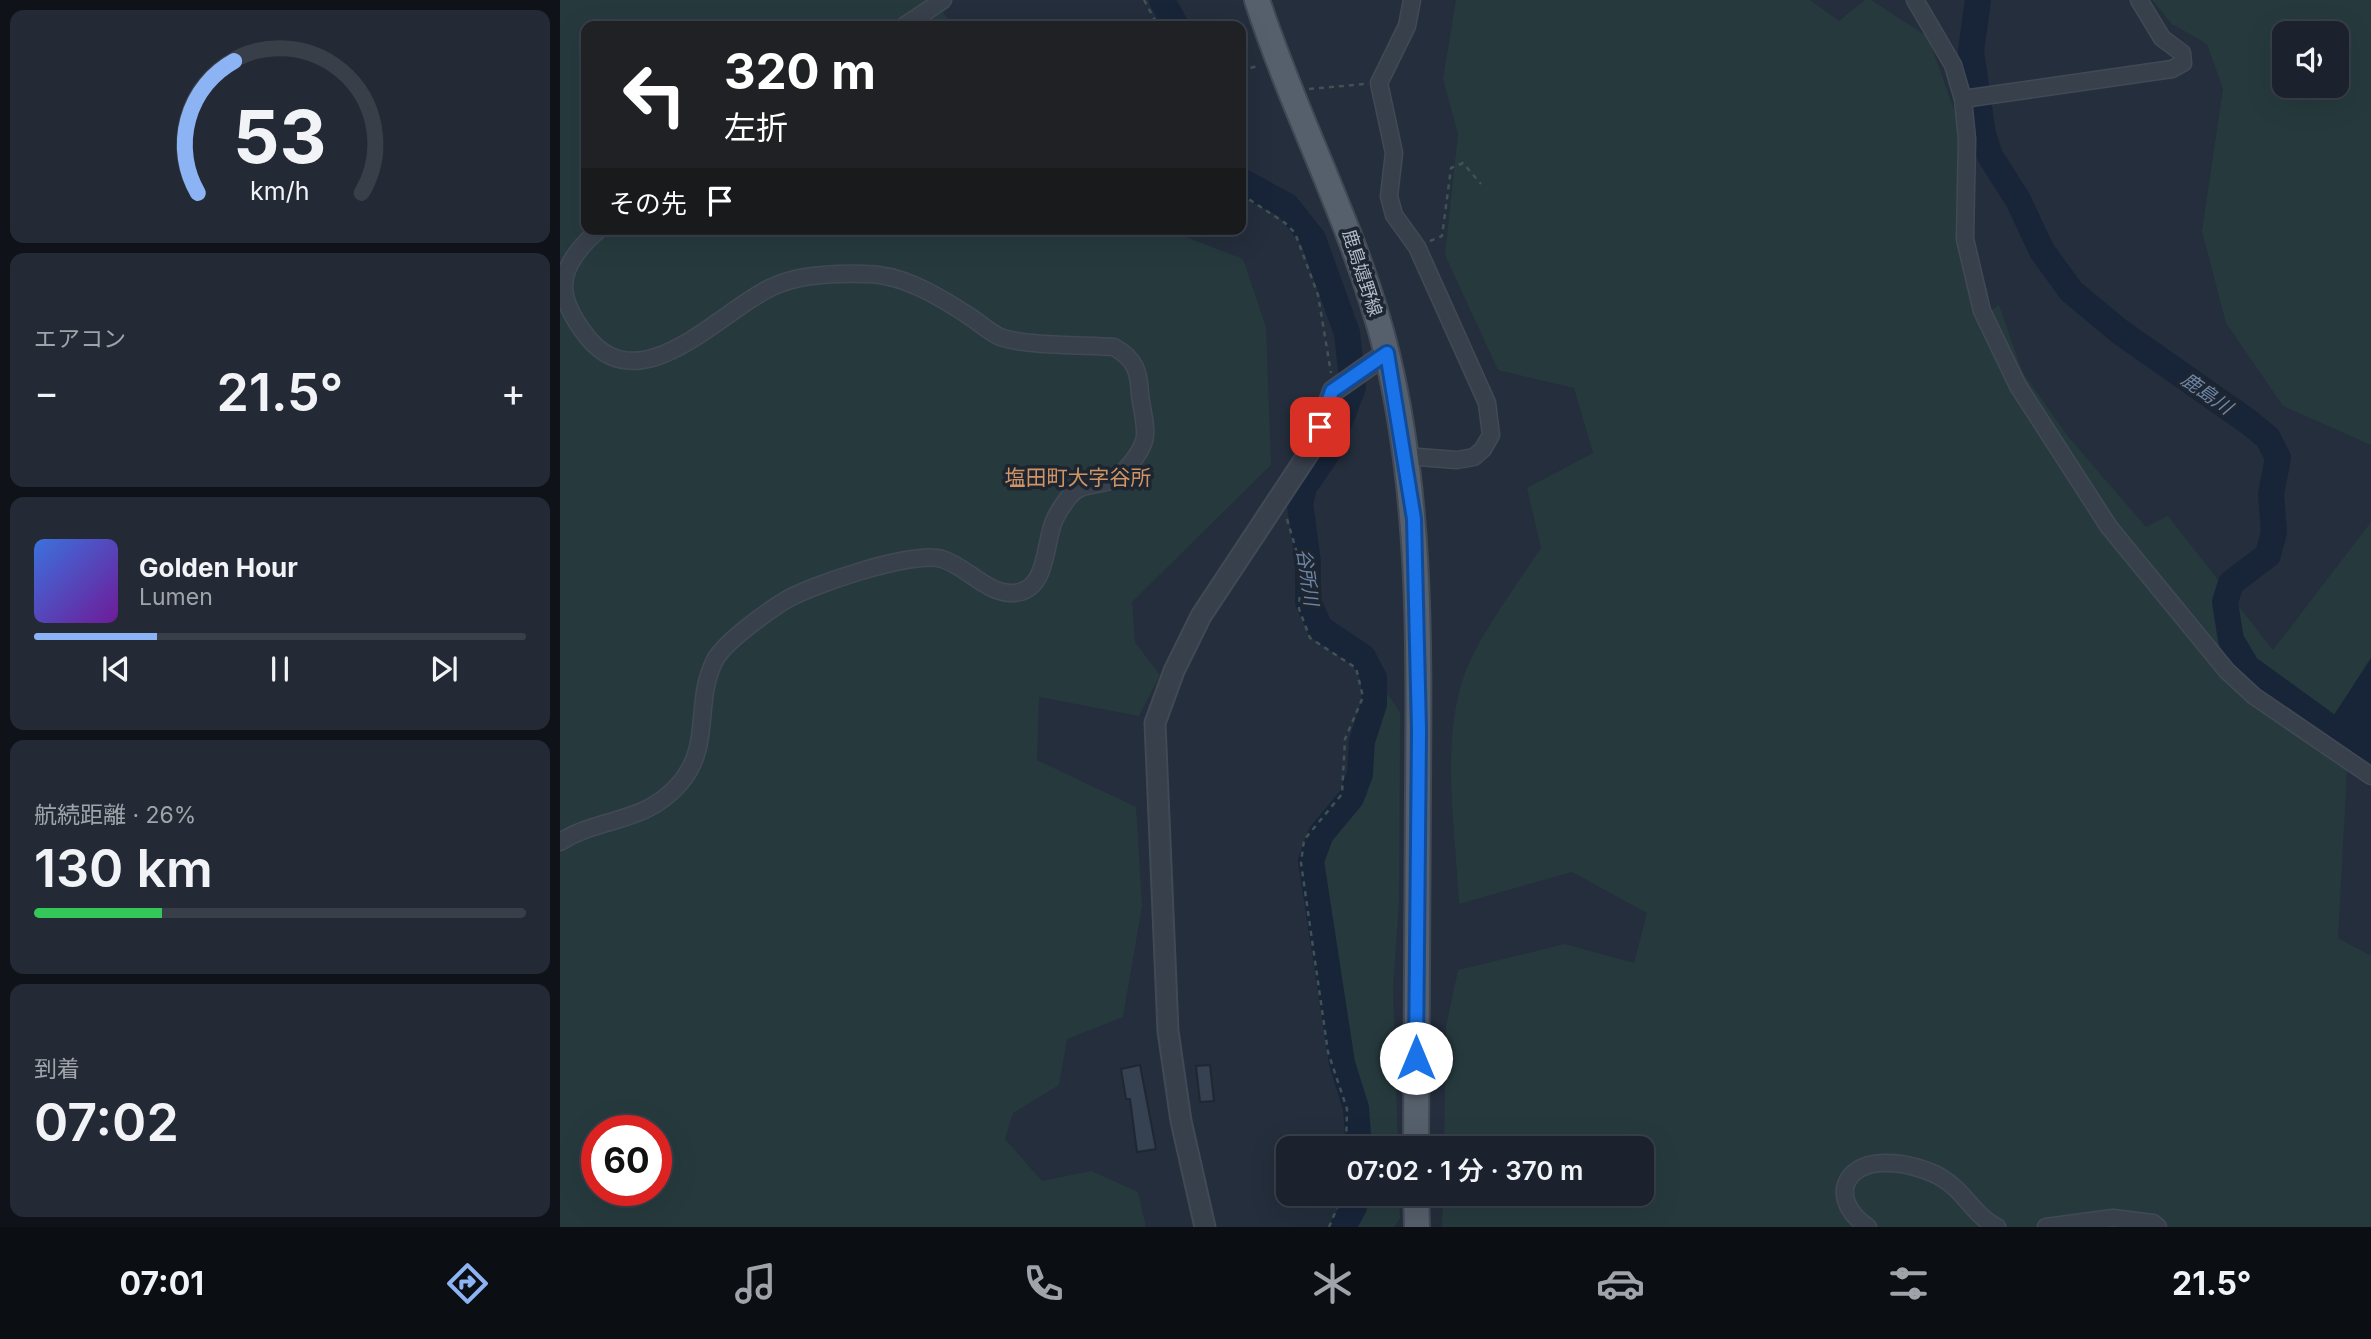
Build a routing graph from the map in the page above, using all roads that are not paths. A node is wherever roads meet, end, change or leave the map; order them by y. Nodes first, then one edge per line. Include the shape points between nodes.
1 (943, 0) edge
2 (1257, 0) edge
3 (1412, 0) edge
4 (1915, 0) edge
5 (2139, 0) edge
6 (912, 21) edge
7 (1963, 99) junction
8 (592, 235) edge
9 (1387, 353) junction
10 (1405, 456) junction
11 (2371, 776) edge
12 (560, 842) edge
13 (1416, 1136) edge
14 (1416, 1206) edge
15 (1205, 1227) edge
16 (1417, 1227) edge
17 (1868, 1227) edge
18 (1997, 1227) edge
19 (2046, 1227) edge
20 (2158, 1227) edge

1 - 6 street
2 - 9 main road, 鹿島嬉野線 via 1288,90 1341,211
3 - 10 street via 1408,26 1379,83 1394,153 1390,196 1394,215 1417,247 1487,402 1491,435 1474,457
4 - 7 street via 1953,65
5 - 7 street via 2162,38 2182,53 2183,63 2172,69
7 - 11 street via 1965,239 1982,311 2018,386 2109,527 2227,671 2254,696
8 - 12 street via 567,272 564,287 575,322 598,350 616,359 640,361 673,351 773,286 814,276 869,274 932,291 1002,338 1114,347 1129,356 1139,372 1144,441 1124,471 1110,481 1089,483 1069,495 1054,521 1041,573 1027,589 1013,594 998,590 943,559 923,556 853,573 783,601 715,659 703,693 699,751 681,781 659,803 629,819
9 - 10 main road, 鹿島嬉野線
9 - 15 street via 1332,391 1314,445 1201,616 1155,723 1168,1031 1181,1121
10 - 13 main road, 鹿島嬉野線 via 1414,519 1418,668
14 - 16 main road
17 - 18 street via 1851,1216 1843,1197 1847,1181 1860,1168 1886,1162 1946,1180 1981,1220
19 - 20 street via 2113,1218

